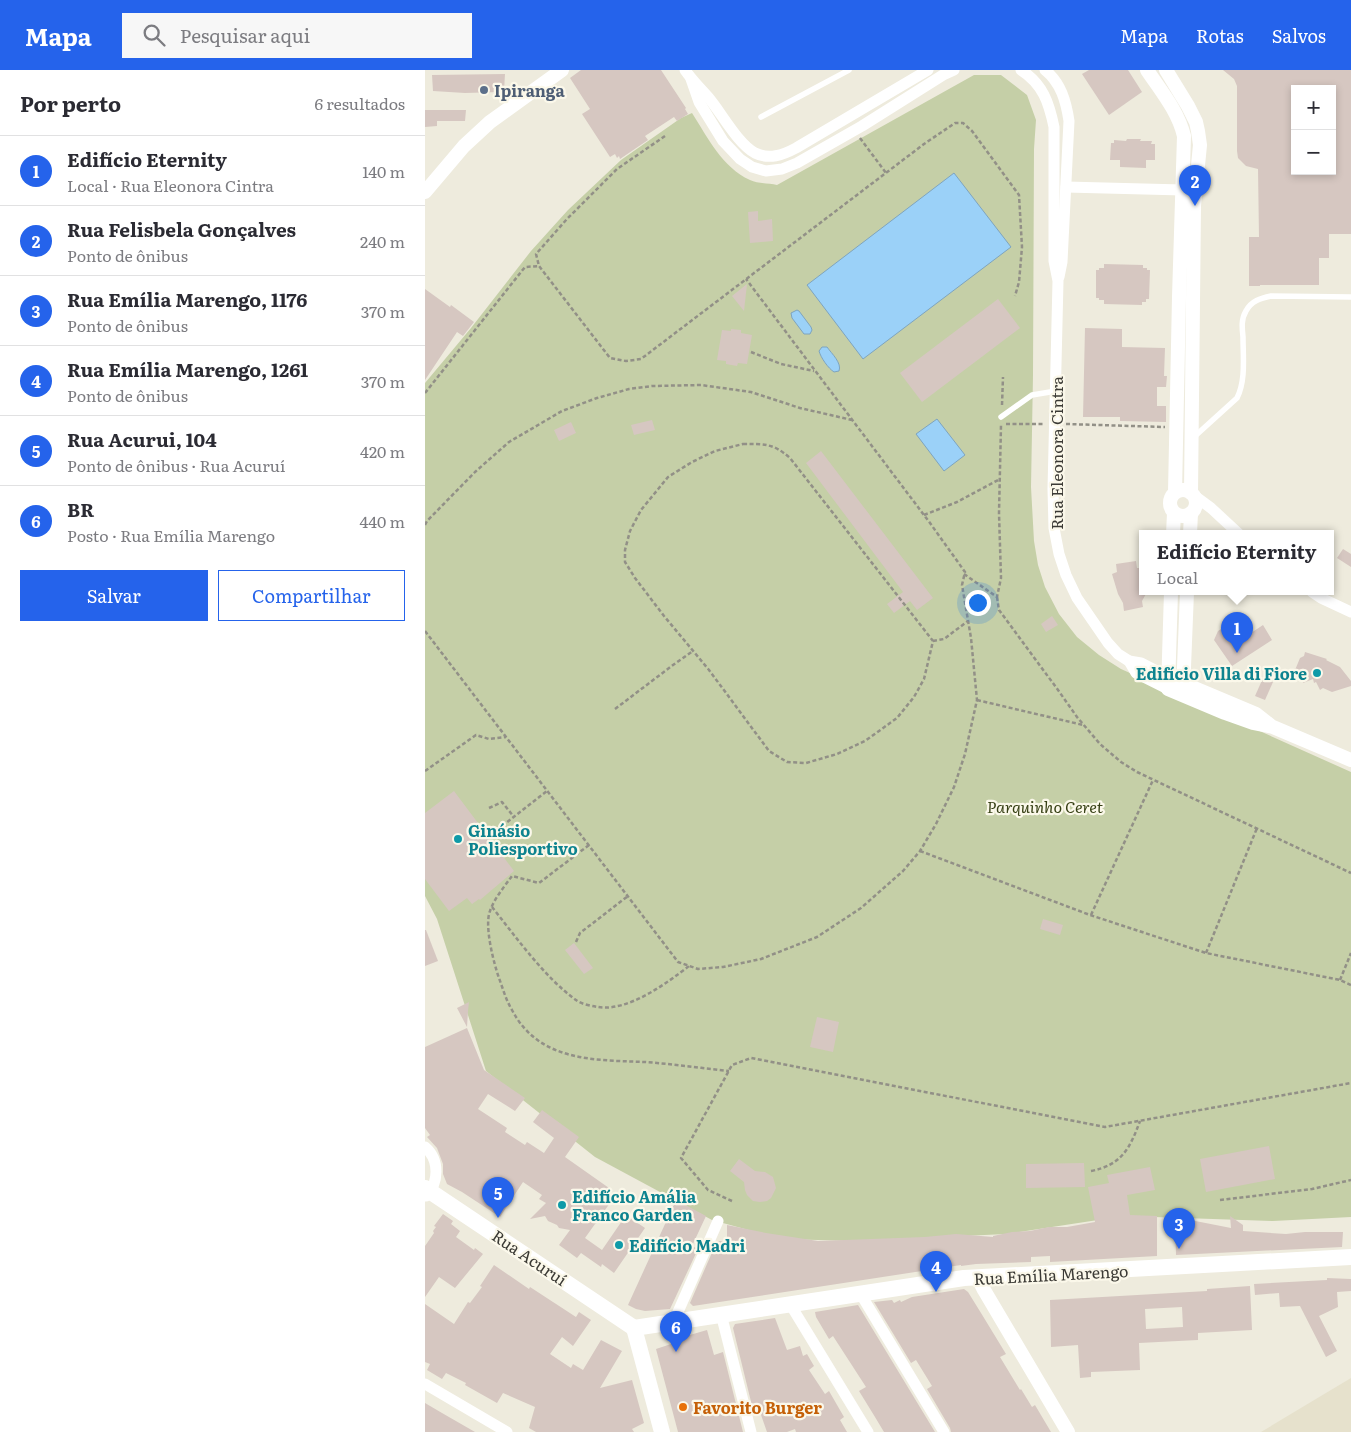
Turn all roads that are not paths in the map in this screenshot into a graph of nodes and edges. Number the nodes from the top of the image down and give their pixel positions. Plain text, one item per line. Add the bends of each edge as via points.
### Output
1 (562, 70) edge
2 (849, 70) edge
3 (928, 70) edge
4 (954, 70) edge
5 (1021, 70) edge
6 (1045, 70) edge
7 (1147, 70) edge
8 (1166, 70) edge
9 (688, 74) edge
10 (761, 117) dead end
11 (1066, 187) junction
12 (1183, 190) junction
13 (425, 192) edge
14 (1058, 281) junction
15 (1351, 297) edge
16 (1056, 391) junction
17 (1001, 417) road end
18 (1192, 439) junction
19 (1175, 492) junction
20 (1192, 494) junction
21 (1211, 508) junction
22 (1192, 512) junction
23 (1174, 513) junction
24 (1173, 530) edge
25 (1190, 530) edge
26 (1235, 530) edge
27 (1171, 595) edge
28 (1187, 595) edge
29 (1316, 595) edge
30 (1351, 612) edge
31 (1168, 683) junction
32 (1183, 690) junction
33 (1351, 760) edge
34 (425, 1147) edge
35 (427, 1192) edge
36 (718, 1221) dead end
37 (1351, 1257) edge
38 (979, 1278) junction
39 (860, 1293) junction
40 (790, 1304) junction
41 (721, 1314) junction
42 (674, 1321) junction
43 (634, 1328) junction
44 (425, 1384) edge
45 (507, 1432) edge
46 (662, 1432) edge
47 (751, 1432) edge
48 (868, 1432) edge
49 (944, 1432) edge
50 (1068, 1432) edge

1 - 13 street via 490,122 464,146
2 - 10 lane
3 - 9 street via 796,148 775,156 755,153 745,145
4 - 9 street via 797,163 766,171 751,167 723,141 699,102
5 - 14 street, Rua Eleonora Cintra via 1045,95 1054,127 1054,261
6 - 11 street, Rua Eleonora Cintra via 1059,87 1066,103 1069,120
7 - 12 street via 1181,124 1184,136
8 - 18 street via 1189,106 1200,145 1194,206
11 - 12 street
11 - 14 street, Rua Eleonora Cintra via 1063,262
12 - 19 street
14 - 16 street, Rua Eleonora Cintra
15 - 18 lane via 1271,296 1252,303 1242,319 1241,390 1237,398
16 - 17 lane via 1033,395
16 - 31 street, Rua Eleonora Cintra via 1054,528 1066,575 1077,598 1108,643 1129,662 1141,663
18 - 20 street
19 - 20 street via 1186,490
19 - 23 street via 1170,498
20 - 21 street
20 - 22 street via 1195,507
21 - 22 street
21 - 26 street
22 - 23 street via 1185,516
22 - 25 street
23 - 24 street
27 - 31 street
28 - 32 street
29 - 30 street
31 - 32 street, Rua Eleonora Cintra
32 - 33 street, Rua Eleonora Cintra via 1253,724 1273,727
34 - 35 street via 434,1159 436,1170 435,1181
35 - 43 main road, Rua Acuruí
36 - 42 street
37 - 38 main road, Rua Emília Marengo
38 - 39 main road, Rua Emília Marengo
38 - 50 street
39 - 40 main road, Rua Emília Marengo
39 - 49 street
40 - 41 main road, Rua Emília Marengo
40 - 48 street
41 - 42 main road, Rua Emília Marengo
41 - 47 street
42 - 43 main road, Rua Emília Marengo
43 - 46 main road
44 - 45 street

